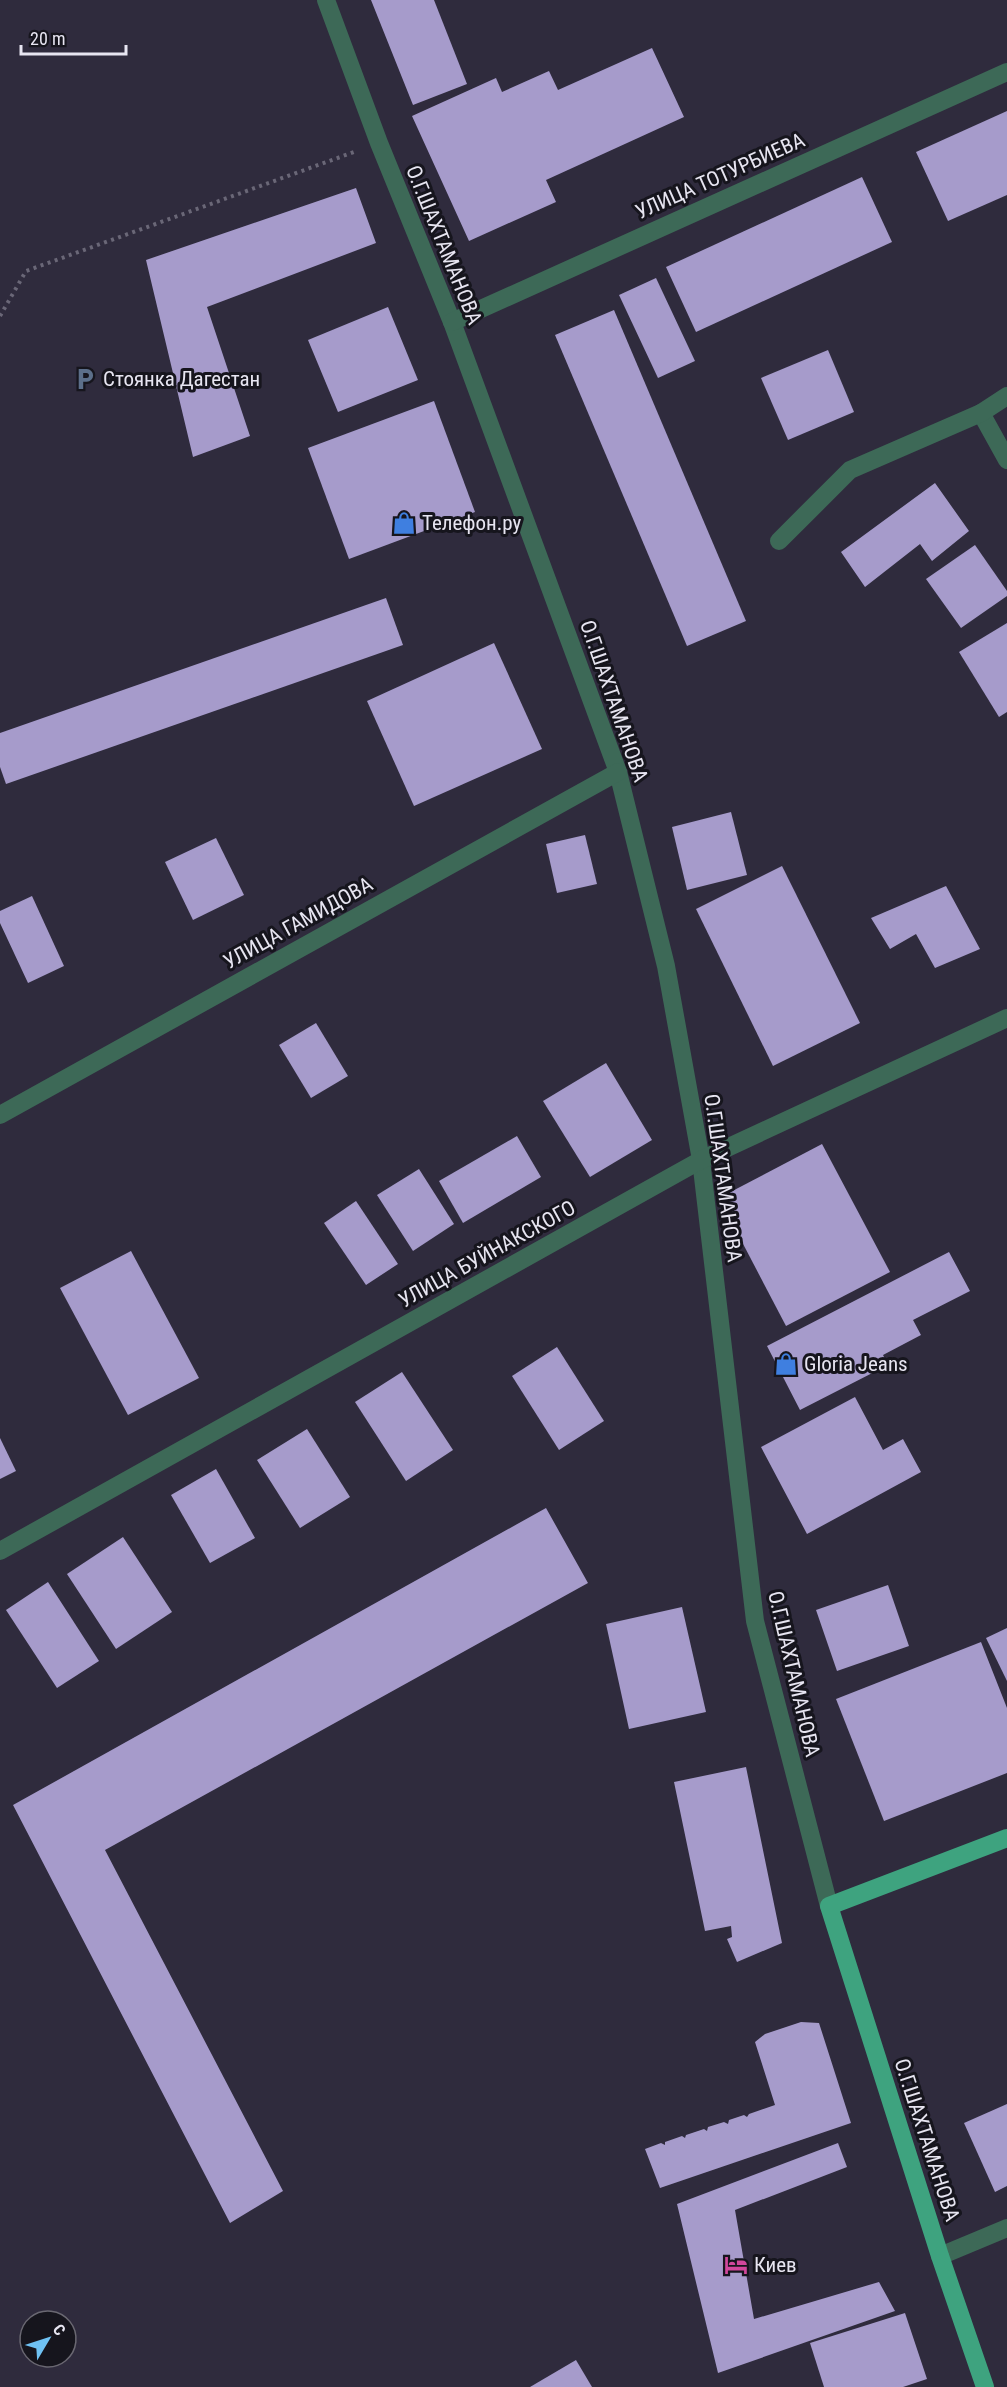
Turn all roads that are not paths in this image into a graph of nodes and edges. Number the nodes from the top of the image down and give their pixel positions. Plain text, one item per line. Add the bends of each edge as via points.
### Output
1 (326, 0) edge
2 (1007, 72) edge
3 (452, 322) junction
4 (1007, 396) edge
5 (981, 413) junction
6 (1007, 460) edge
7 (779, 541) dead end
8 (618, 772) junction
9 (1007, 1018) edge
10 (0, 1114) edge
11 (701, 1160) junction
12 (0, 1551) edge
13 (1007, 1838) edge
14 (829, 1906) junction
15 (1007, 2228) edge
16 (940, 2256) junction
17 (985, 2387) edge

1 - 3 street, О.Г.ШАХТАМАНОВА
2 - 3 street, УЛИЦА ТОТУРБИЕВА
3 - 8 street, О.Г.ШАХТАМАНОВА
4 - 5 street
5 - 6 street
5 - 7 street via 850,470
8 - 10 street, УЛИЦА ГАМИДОВА
8 - 11 street, О.Г.ШАХТАМАНОВА via 666,966
9 - 11 street, УЛИЦА БУЙНАКСКОГО
11 - 12 street, УЛИЦА БУЙНАКСКОГО
11 - 14 street, О.Г.ШАХТАМАНОВА via 755,1621
13 - 14 main road
14 - 16 main road, О.Г.ШАХТАМАНОВА
15 - 16 street
16 - 17 main road, О.Г.ШАХТАМАНОВА

